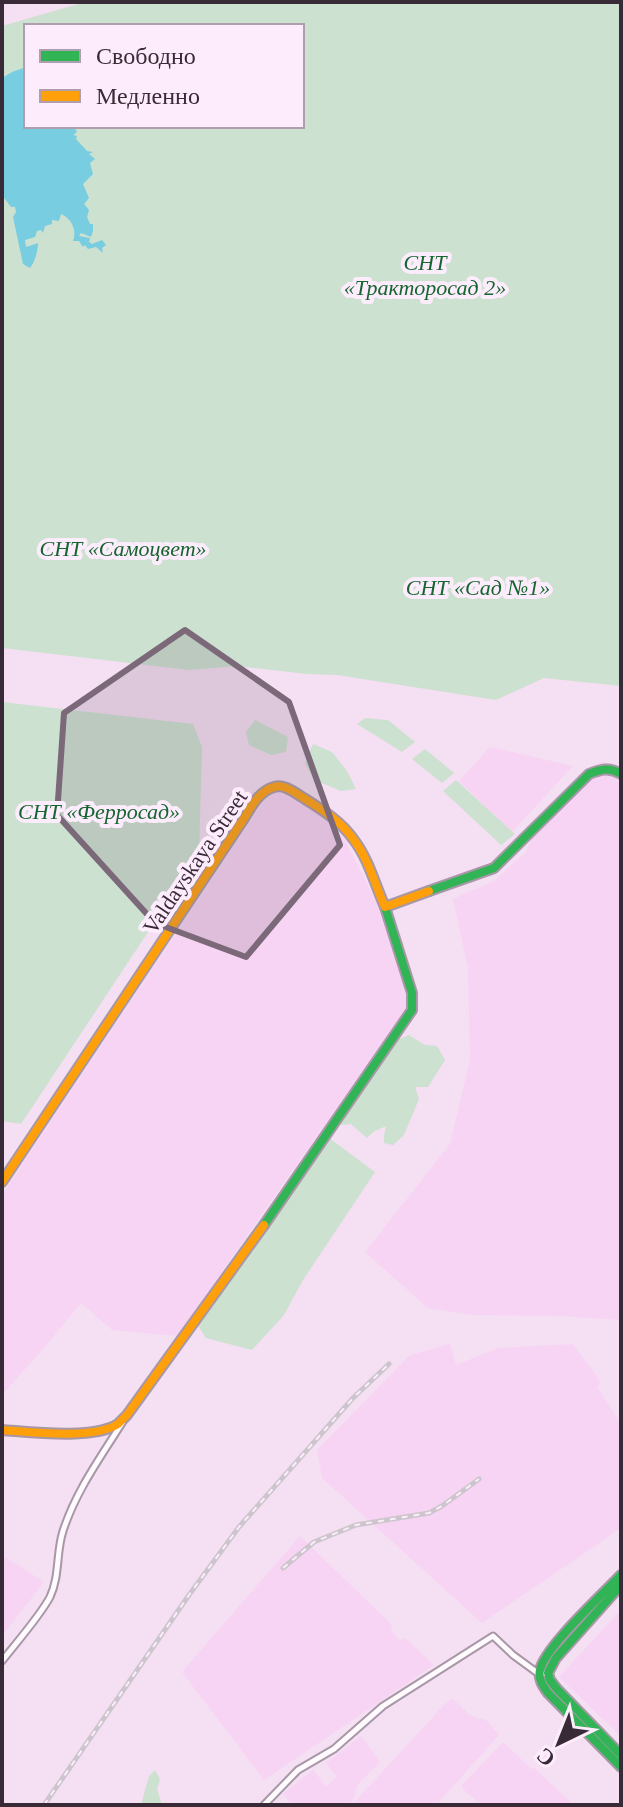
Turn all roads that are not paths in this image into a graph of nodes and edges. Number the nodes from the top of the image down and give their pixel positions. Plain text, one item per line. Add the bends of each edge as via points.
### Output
1 (621, 774) edge
2 (385, 907) junction
3 (2, 1182) edge
4 (127, 1415) junction
5 (2, 1430) edge
6 (621, 1575) edge
7 (621, 1585) edge
8 (2, 1661) edge
9 (543, 1674) junction
10 (621, 1755) edge
11 (621, 1767) edge
12 (264, 1805) edge

1 - 2 street via 609,768 589,774 494,868
2 - 3 street, Valdayskaya Street via 347,831 286,787 270,788 241,823
2 - 4 street via 412,993 412,1010
4 - 5 street via 118,1424 66,1434
4 - 8 street via 70,1512 50,1596
6 - 9 street via 553,1647 540,1667
7 - 9 street
9 - 10 street
9 - 11 street via 540,1683 548,1693
9 - 12 street via 493,1636 383,1706 334,1749 298,1770

